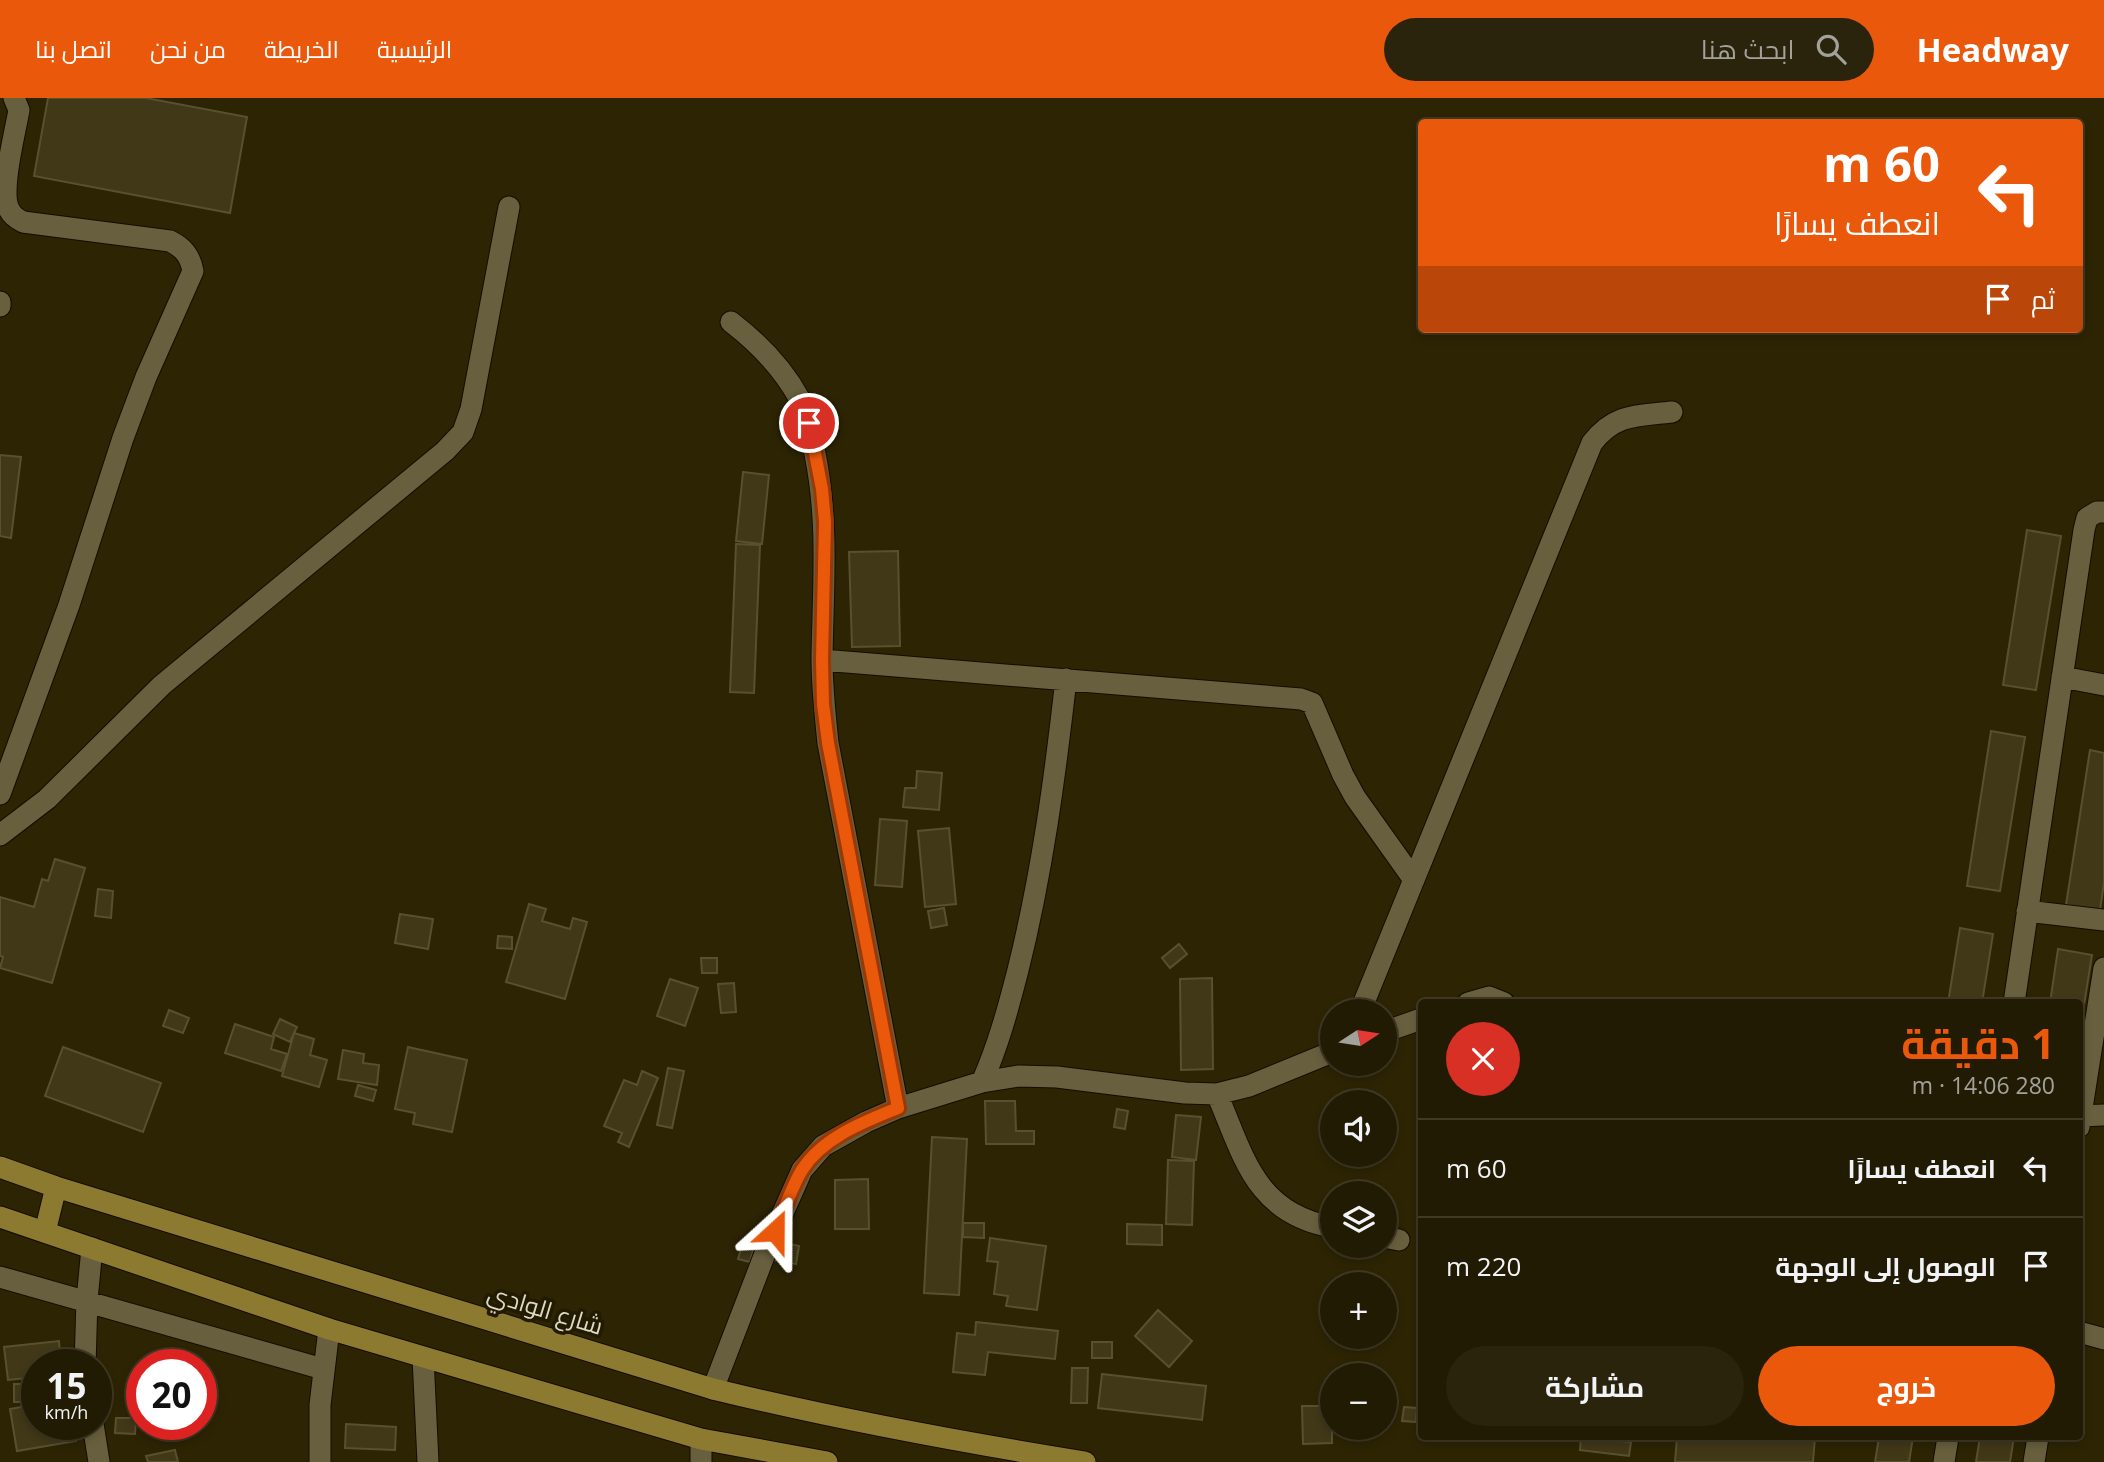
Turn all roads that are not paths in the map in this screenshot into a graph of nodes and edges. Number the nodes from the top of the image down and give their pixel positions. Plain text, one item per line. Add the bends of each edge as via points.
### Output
1 (14, 98) edge
2 (509, 207) dead end
3 (731, 322) dead end
4 (1672, 412) dead end
5 (2104, 512) edge
6 (822, 660) junction
7 (2062, 677) junction
8 (1066, 678) junction
9 (2104, 685) edge
10 (0, 794) edge
11 (0, 835) edge
12 (1414, 880) junction
13 (2027, 911) junction
14 (2104, 920) edge
15 (2104, 968) edge
16 (1365, 999) edge
17 (2015, 999) edge
18 (1418, 1020) edge
19 (1397, 1027) edge
20 (1320, 1057) edge
21 (982, 1082) junction
22 (1217, 1094) junction
23 (2083, 1096) edge
24 (898, 1108) junction
25 (2104, 1115) edge
26 (2083, 1119) edge
27 (0, 1167) edge
28 (56, 1187) junction
29 (0, 1217) edge
30 (1320, 1225) edge
31 (45, 1232) junction
32 (93, 1248) junction
33 (0, 1277) edge
34 (87, 1300) junction
35 (329, 1329) junction
36 (2083, 1333) edge
37 (2104, 1339) edge
38 (85, 1349) edge
39 (423, 1357) junction
40 (323, 1369) junction
41 (713, 1389) junction
42 (701, 1439) junction
43 (96, 1440) edge
44 (1948, 1440) edge
45 (2038, 1440) edge
46 (99, 1462) edge
47 (320, 1462) edge
48 (428, 1462) edge
49 (701, 1462) edge
50 (827, 1462) edge
51 (1085, 1462) edge
52 (1944, 1462) edge
53 (2034, 1462) edge

1 - 10 street via 19,110 5,191 12,216 23,222 170,241 184,250 193,271 122,438 69,605
2 - 11 street via 463,432 162,685 47,799
3 - 6 street via 775,365 799,398 809,423 825,522
4 - 12 street via 1615,422 1592,443
5 - 7 street via 2087,518
6 - 8 street
6 - 24 street via 828,743
7 - 9 street
7 - 13 street
8 - 12 street via 1312,703 1354,797
8 - 21 street via 1034,902 998,1046
12 - 16 street
13 - 14 street
13 - 17 street
15 - 23 street
18 - 19 street
20 - 22 street
21 - 22 street via 1018,1076 1057,1077
21 - 24 street
22 - 30 street via 1251,1175 1268,1197 1287,1213
24 - 41 street via 823,1146 802,1170
25 - 26 street
27 - 28 main road, شارع الوادي
28 - 31 main road
28 - 41 main road, شارع الوادي
29 - 31 main road
31 - 32 main road
32 - 34 street
32 - 35 main road
33 - 34 street
34 - 38 street
34 - 40 street
35 - 39 main road
35 - 40 street
36 - 37 street
39 - 42 main road
39 - 48 street
40 - 47 street
41 - 51 main road, شارع الوادي via 945,1440
42 - 49 street
42 - 50 main road
43 - 46 street
44 - 52 street
45 - 53 street

